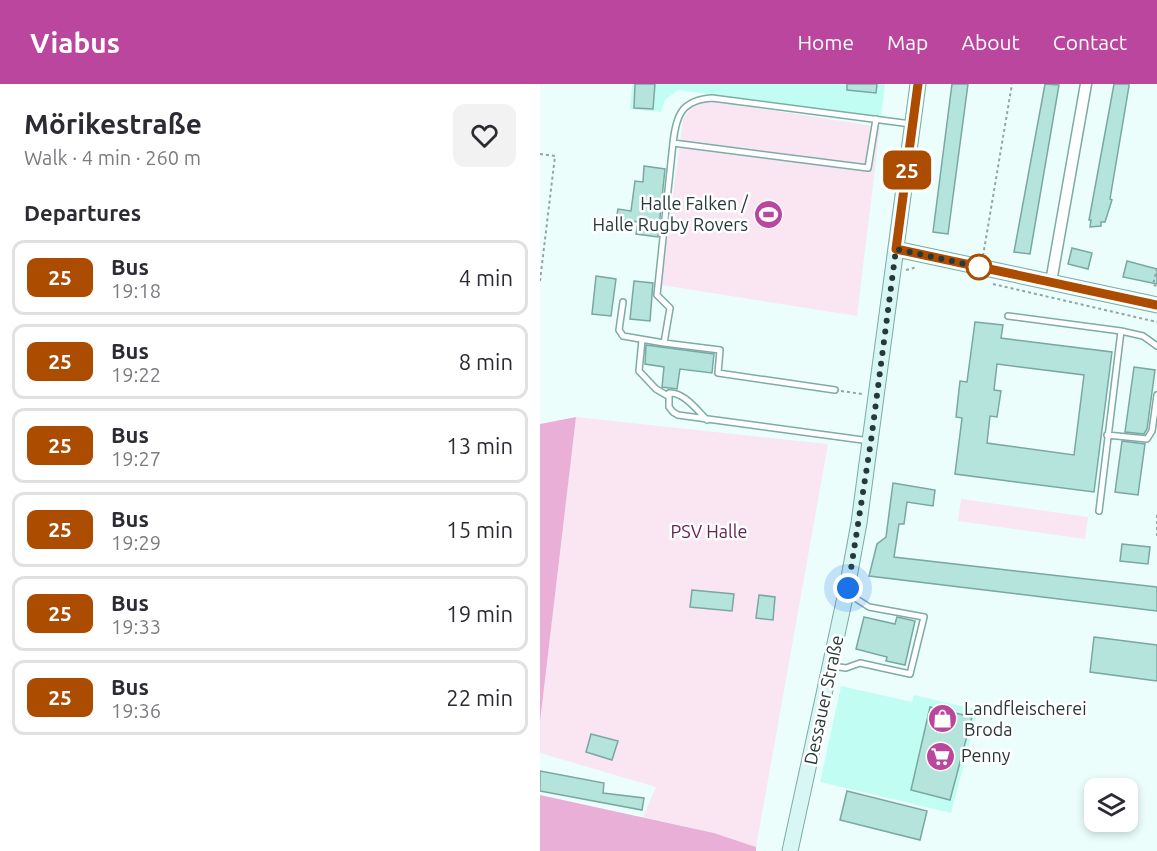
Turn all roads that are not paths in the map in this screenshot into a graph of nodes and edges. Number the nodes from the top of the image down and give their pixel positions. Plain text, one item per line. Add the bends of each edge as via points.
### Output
1 (918, 84) edge
2 (1086, 84) edge
3 (876, 119) junction
4 (913, 124) junction
5 (673, 143) junction
6 (896, 249) junction
7 (1051, 282) junction
8 (623, 302) dead end
9 (1157, 305) edge
10 (1008, 316) dead end
11 (1121, 332) junction
12 (642, 340) junction
13 (664, 343) junction
14 (1157, 346) edge
15 (835, 390) road end
16 (1157, 395) edge
17 (668, 396) junction
18 (707, 420) junction
19 (1107, 435) junction
20 (871, 441) junction
21 (1099, 511) dead end
22 (847, 592) junction
23 (831, 665) junction
24 (790, 851) edge

1 - 4 main road, Dessauer Straße
2 - 7 street
3 - 4 lane
3 - 5 lane via 704,99 690,103 679,114
3 - 5 lane via 868,168
4 - 6 main road, Dessauer Straße
5 - 13 lane via 657,295 670,308
6 - 7 main road
6 - 20 main road, Dessauer Straße
7 - 9 main road
8 - 12 lane via 620,333
10 - 11 lane
11 - 14 lane via 1143,336
11 - 19 lane
12 - 13 lane
12 - 17 lane via 639,371
13 - 15 lane via 720,350 718,373
16 - 19 lane via 1152,431 1147,439
17 - 18 lane via 672,393 685,399
17 - 18 lane via 673,412
18 - 20 lane
19 - 21 lane
20 - 22 main road, Dessauer Straße
22 - 23 main road, Dessauer Straße
22 - 23 lane via 869,607 924,617 910,674 860,663 846,668
23 - 24 main road, Dessauer Straße

